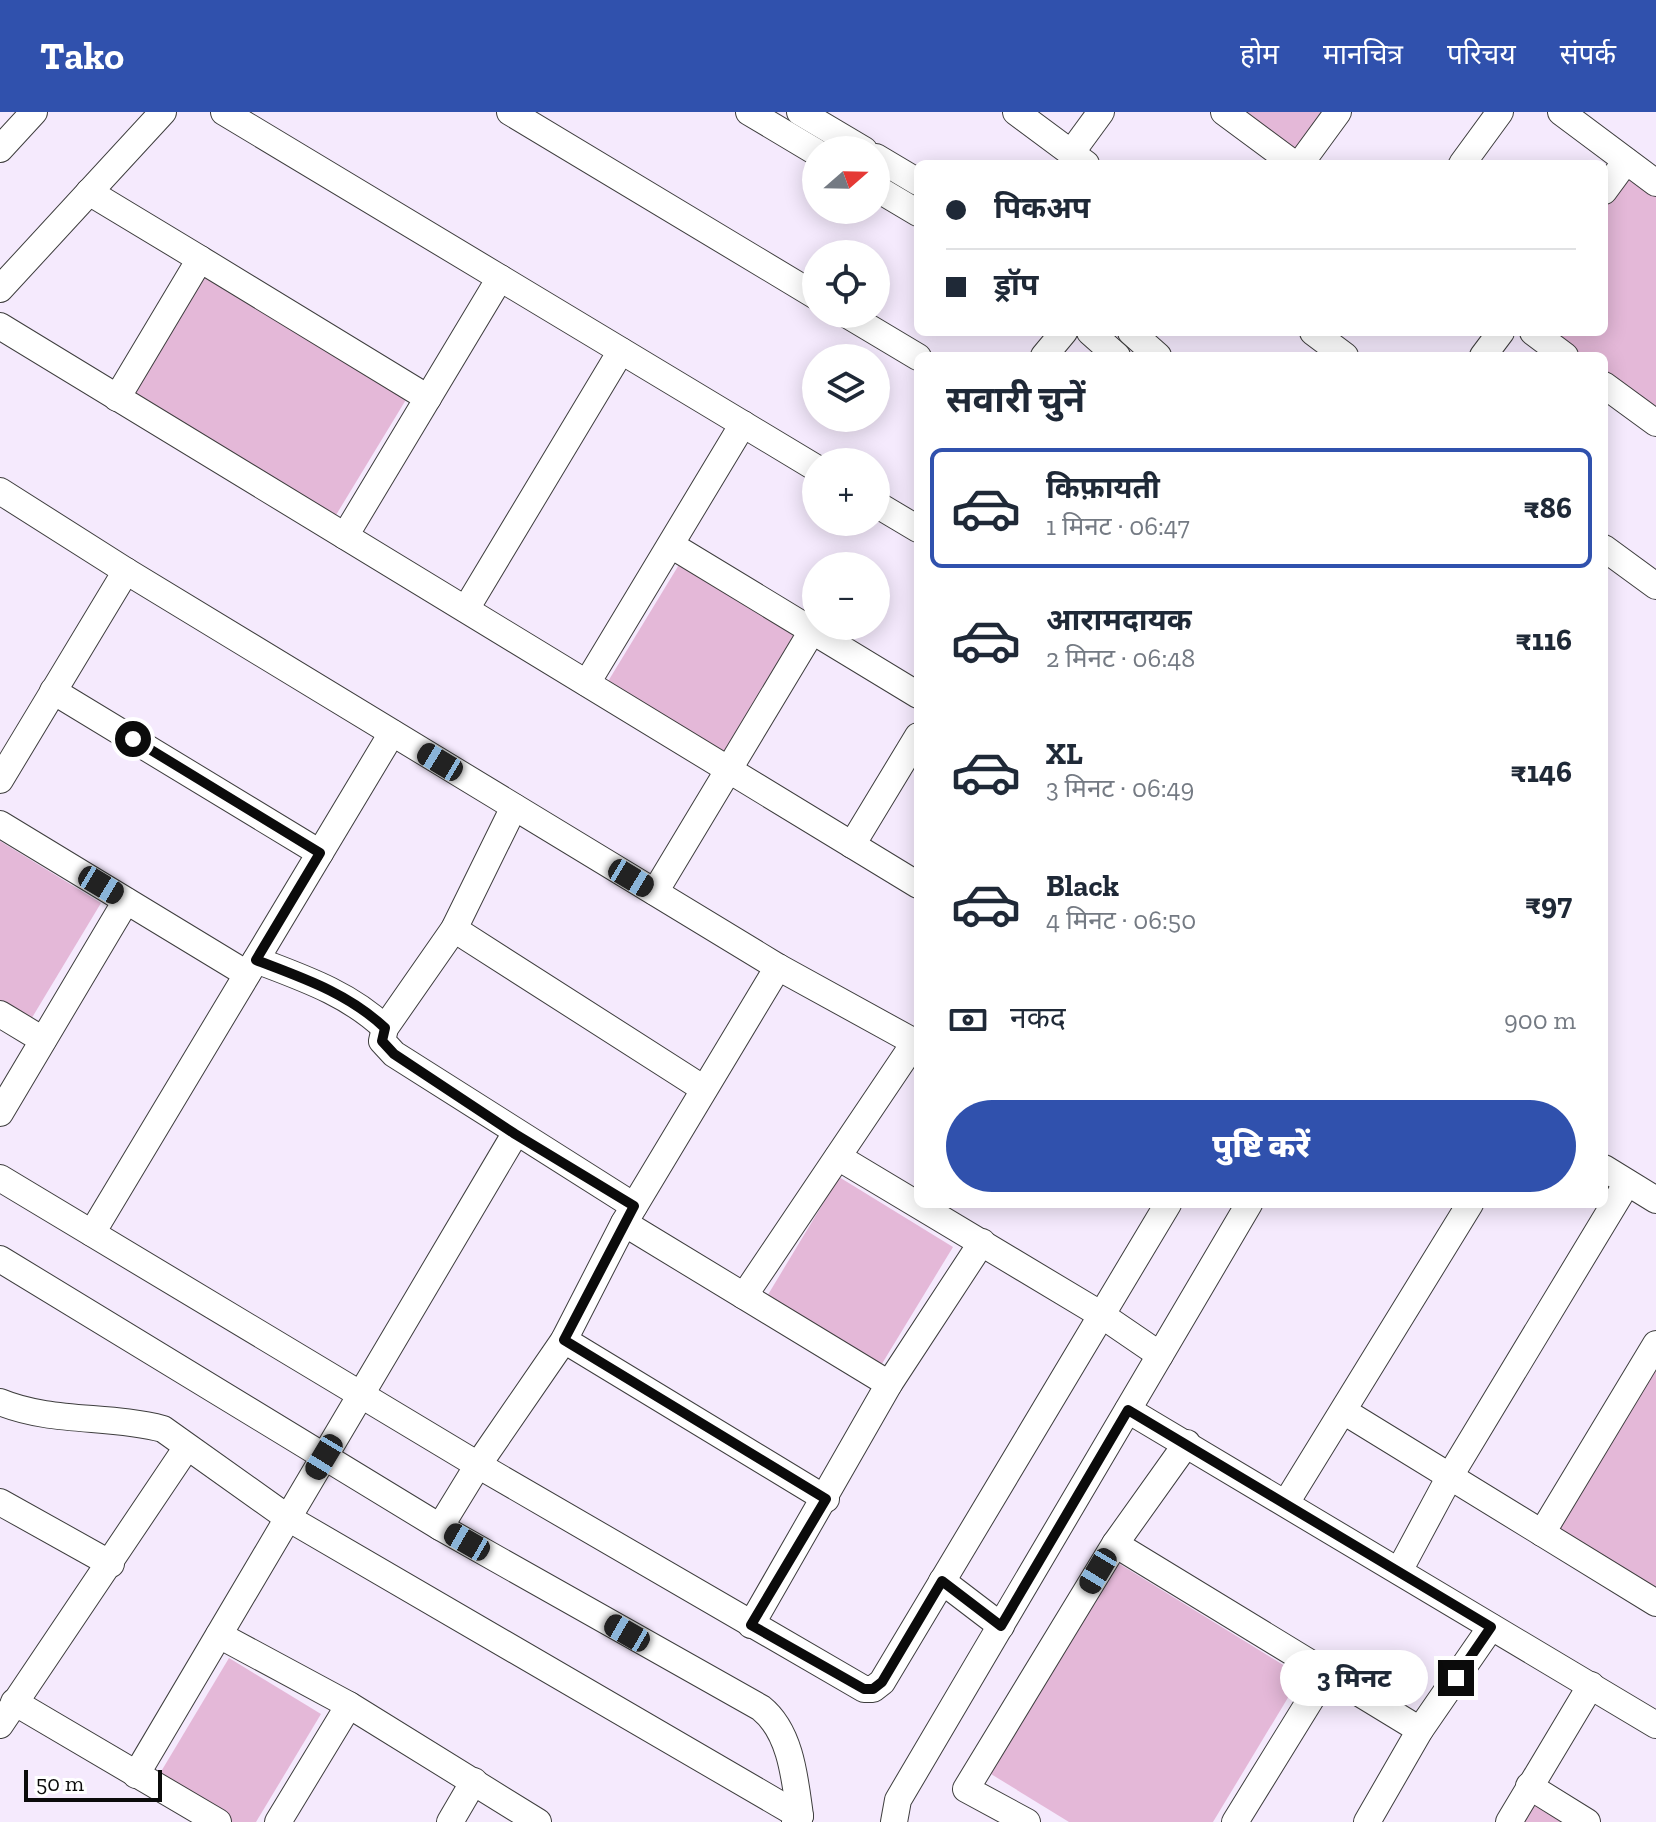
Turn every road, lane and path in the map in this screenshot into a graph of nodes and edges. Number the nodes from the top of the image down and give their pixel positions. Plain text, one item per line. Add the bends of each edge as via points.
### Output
1 (34, 112) edge
2 (163, 112) edge
3 (224, 112) edge
4 (510, 112) edge
5 (749, 112) edge
6 (800, 112) edge
7 (1016, 112) edge
8 (1101, 112) edge
9 (1224, 112) edge
10 (1338, 112) edge
11 (1500, 112) edge
12 (1561, 112) edge
13 (840, 136) edge
14 (802, 144) edge
15 (0, 149) edge
16 (1079, 158) edge
17 (1289, 160) edge
18 (1303, 160) edge
19 (1465, 160) edge
20 (1626, 161) junction
21 (890, 165) edge
22 (914, 180) edge
23 (1656, 183) edge
24 (1608, 186) edge
25 (89, 192) junction
26 (890, 196) edge
27 (914, 211) edge
28 (200, 259) junction
29 (500, 278) junction
30 (802, 288) edge
31 (0, 289) edge
32 (0, 326) edge
33 (869, 328) edge
34 (1061, 336) edge
35 (1094, 336) edge
36 (1136, 336) edge
37 (1538, 336) edge
38 (621, 351) junction
39 (1047, 352) edge
40 (1112, 352) edge
41 (1154, 352) edge
42 (1560, 352) edge
43 (914, 355) edge
44 (1608, 388) edge
45 (117, 398) junction
46 (428, 398) junction
47 (1656, 423) edge
48 (743, 424) junction
49 (802, 460) edge
50 (3, 500) edge
51 (890, 512) edge
52 (914, 526) edge
53 (345, 536) junction
54 (671, 545) junction
55 (1608, 551) edge
56 (126, 571) junction
57 (1656, 586) edge
58 (466, 609) junction
59 (802, 625) edge
60 (807, 640) edge
61 (827, 640) edge
62 (587, 683) junction
63 (53, 691) junction
64 (914, 693) edge
65 (392, 733) junction
66 (914, 743) edge
67 (728, 769) junction
68 (0, 780) edge
69 (514, 807) junction
70 (0, 824) edge
71 (852, 845) junction
72 (320, 853) junction
73 (914, 883) edge
74 (655, 892) junction
75 (126, 901) junction
76 (454, 929) junction
77 (251, 967) junction
78 (778, 967) junction
79 (0, 1014) edge
80 (385, 1028) junction
81 (43, 1040) junction
82 (914, 1041) edge
83 (914, 1047) edge
84 (704, 1089) junction
85 (0, 1113) edge
86 (515, 1134) junction
87 (838, 1157) junction
88 (1608, 1171) edge
89 (0, 1178) edge
90 (1627, 1183) junction
91 (1656, 1200) edge
92 (914, 1202) edge
93 (924, 1208) edge
94 (1166, 1208) edge
95 (1247, 1208) edge
96 (1468, 1208) edge
97 (629, 1214) junction
98 (92, 1233) junction
99 (982, 1242) junction
100 (0, 1259) edge
101 (744, 1296) junction
102 (1100, 1314) junction
103 (564, 1340) junction
104 (1656, 1344) edge
105 (1160, 1355) junction
106 (889, 1384) junction
107 (361, 1395) junction
108 (0, 1402) edge
109 (1128, 1410) junction
110 (1345, 1412) junction
111 (1187, 1443) junction
112 (187, 1447) junction
113 (324, 1457) junction
114 (478, 1465) junction
115 (1450, 1476) junction
116 (826, 1499) junction
117 (0, 1502) edge
118 (1286, 1503) junction
119 (288, 1518) junction
120 (440, 1527) junction
121 (1542, 1533) junction
122 (1115, 1544) junction
123 (111, 1564) junction
124 (1399, 1571) junction
125 (942, 1581) junction
126 (1656, 1603) edge
127 (751, 1625) junction
128 (1001, 1626) junction
129 (1491, 1627) junction
130 (219, 1635) junction
131 (1327, 1673) junction
132 (1591, 1685) junction
133 (14, 1702) junction
134 (349, 1705) junction
135 (0, 1725) edge
136 (1656, 1725) edge
137 (1420, 1730) junction
138 (136, 1775) junction
139 (474, 1781) junction
140 (1529, 1786) junction
141 (798, 1819) edge
142 (218, 1822) edge
143 (278, 1822) edge
144 (450, 1822) edge
145 (538, 1822) edge
146 (894, 1822) edge
147 (1027, 1822) edge
148 (1235, 1822) edge
149 (1367, 1822) edge
150 (1509, 1822) edge
151 (1587, 1822) edge

1 - 15 street
2 - 25 street
3 - 29 street
4 - 30 street
5 - 14 street
6 - 13 street
7 - 16 street
8 - 16 street
9 - 17 street
10 - 18 street
11 - 19 street
12 - 20 street
20 - 23 street
20 - 24 street
21 - 22 street
25 - 28 street
25 - 31 street
26 - 27 street
28 - 45 street
28 - 46 street
29 - 38 street
29 - 46 street
32 - 45 street
33 - 43 street
34 - 39 street
35 - 40 street
36 - 41 street
37 - 42 street
38 - 48 street
38 - 58 street
44 - 47 street
45 - 53 street
46 - 53 street
48 - 49 street
48 - 54 street
50 - 56 street
51 - 52 street
53 - 58 street
54 - 59 street
54 - 62 street
55 - 57 street
56 - 63 street
56 - 65 street
58 - 62 street
60 - 67 street
61 - 64 street
62 - 67 street
63 - 68 street
63 - 72 street
65 - 69 street
65 - 72 street
66 - 71 street
67 - 71 street
67 - 74 street
69 - 74 street
69 - 76 street
70 - 75 street
71 - 73 street
72 - 77 street
74 - 78 street
75 - 77 street
75 - 81 street
76 - 80 street
76 - 84 street
77 - 80 street via 330,988
77 - 98 street
78 - 82 street
78 - 84 street
79 - 81 street
80 - 86 street via 382,1041 394,1054
81 - 85 street
83 - 87 street
84 - 97 street
86 - 97 street
86 - 107 street
87 - 92 street
87 - 101 street
88 - 90 street
89 - 98 street
90 - 91 street
90 - 115 street
93 - 99 street
94 - 102 street
95 - 105 street
96 - 110 street
97 - 101 street
97 - 103 street
98 - 107 street
99 - 102 street
99 - 106 street
100 - 113 street
101 - 106 street
102 - 105 street
102 - 125 street
103 - 114 street
103 - 116 street
104 - 121 street
105 - 109 street
106 - 116 street
107 - 113 street
107 - 114 street
108 - 112 street via 141,1423 163,1429
109 - 111 street
109 - 128 street
110 - 115 street
110 - 118 street
111 - 118 street
111 - 122 street
112 - 119 street
112 - 123 street
113 - 119 street
113 - 120 street
114 - 120 street
114 - 127 street
115 - 121 street
115 - 124 street
116 - 127 street
117 - 123 street
118 - 124 street
119 - 130 street
119 - 141 street
120 - 141 street via 768,1713 783,1737
121 - 126 street
122 - 131 street
122 - 147 street via 966,1789
123 - 133 street
124 - 129 street
125 - 127 street via 873,1689 864,1689
125 - 128 street
128 - 146 street via 898,1800
129 - 132 street
129 - 137 street
130 - 134 street
130 - 138 street
131 - 137 street
131 - 148 street
132 - 136 street
132 - 140 street
133 - 135 street
133 - 138 street
134 - 139 street
134 - 143 street
137 - 149 street
138 - 142 street
139 - 144 street
139 - 145 street
140 - 150 street
140 - 151 street

